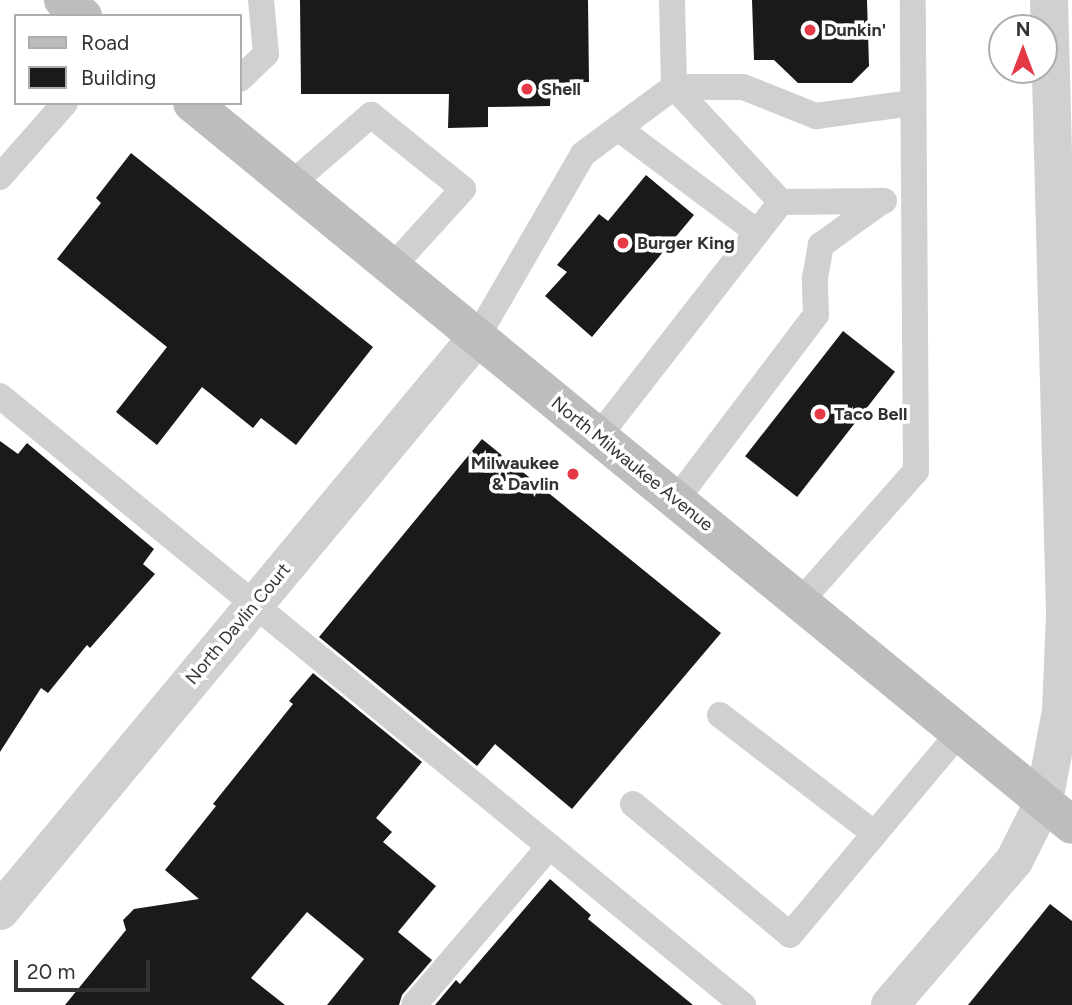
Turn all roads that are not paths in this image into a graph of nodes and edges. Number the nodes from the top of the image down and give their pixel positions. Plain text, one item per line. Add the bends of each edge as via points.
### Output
1 (63, 0) edge
2 (261, 0) edge
3 (672, 0) edge
4 (913, 0) edge
5 (1049, 0) edge
6 (80, 14) edge
7 (242, 77) edge
8 (674, 88) junction
9 (912, 103) junction
10 (63, 105) edge
11 (202, 106) edge
12 (618, 128) junction
13 (0, 177) edge
14 (291, 184) junction
15 (1063, 193) edge
16 (883, 201) junction
17 (914, 201) junction
18 (781, 202) junction
19 (757, 232) junction
20 (392, 267) junction
21 (477, 337) junction
22 (0, 396) edge
23 (598, 436) junction
24 (676, 500) junction
25 (800, 602) junction
26 (254, 605) junction
27 (1068, 614) edge
28 (720, 715) dead end
29 (959, 733) junction
30 (633, 804) dead end
31 (1058, 813) edge
32 (874, 834) junction
33 (550, 846) junction
34 (0, 911) edge
35 (414, 1005) edge
36 (743, 1005) edge
37 (890, 1005) edge

1 - 6 main road
2 - 7 lane via 266,54
3 - 8 lane
4 - 9 lane
5 - 15 street
8 - 9 lane via 743,87 816,116
8 - 12 lane
8 - 18 lane
9 - 17 lane
10 - 13 lane
11 - 14 main road, North Milwaukee Avenue
12 - 19 lane
12 - 21 lane via 583,154
14 - 20 main road, North Milwaukee Avenue
14 - 20 lane via 371,115 463,189
15 - 27 street
16 - 17 lane
16 - 18 lane
16 - 24 lane via 821,245 815,278 816,315
17 - 25 lane via 916,471
18 - 19 lane
19 - 23 lane
20 - 21 main road, North Milwaukee Avenue
21 - 23 main road, North Milwaukee Avenue
21 - 26 street, North Davlin Court
22 - 26 lane
23 - 24 main road, North Milwaukee Avenue
24 - 25 main road, North Milwaukee Avenue
25 - 29 main road, North Milwaukee Avenue
26 - 33 lane
26 - 34 street, North Davlin Court
27 - 31 street
28 - 32 lane
29 - 31 main road, North Milwaukee Avenue
29 - 32 lane
30 - 32 lane via 790,936
31 - 37 street
33 - 35 lane
33 - 36 lane

